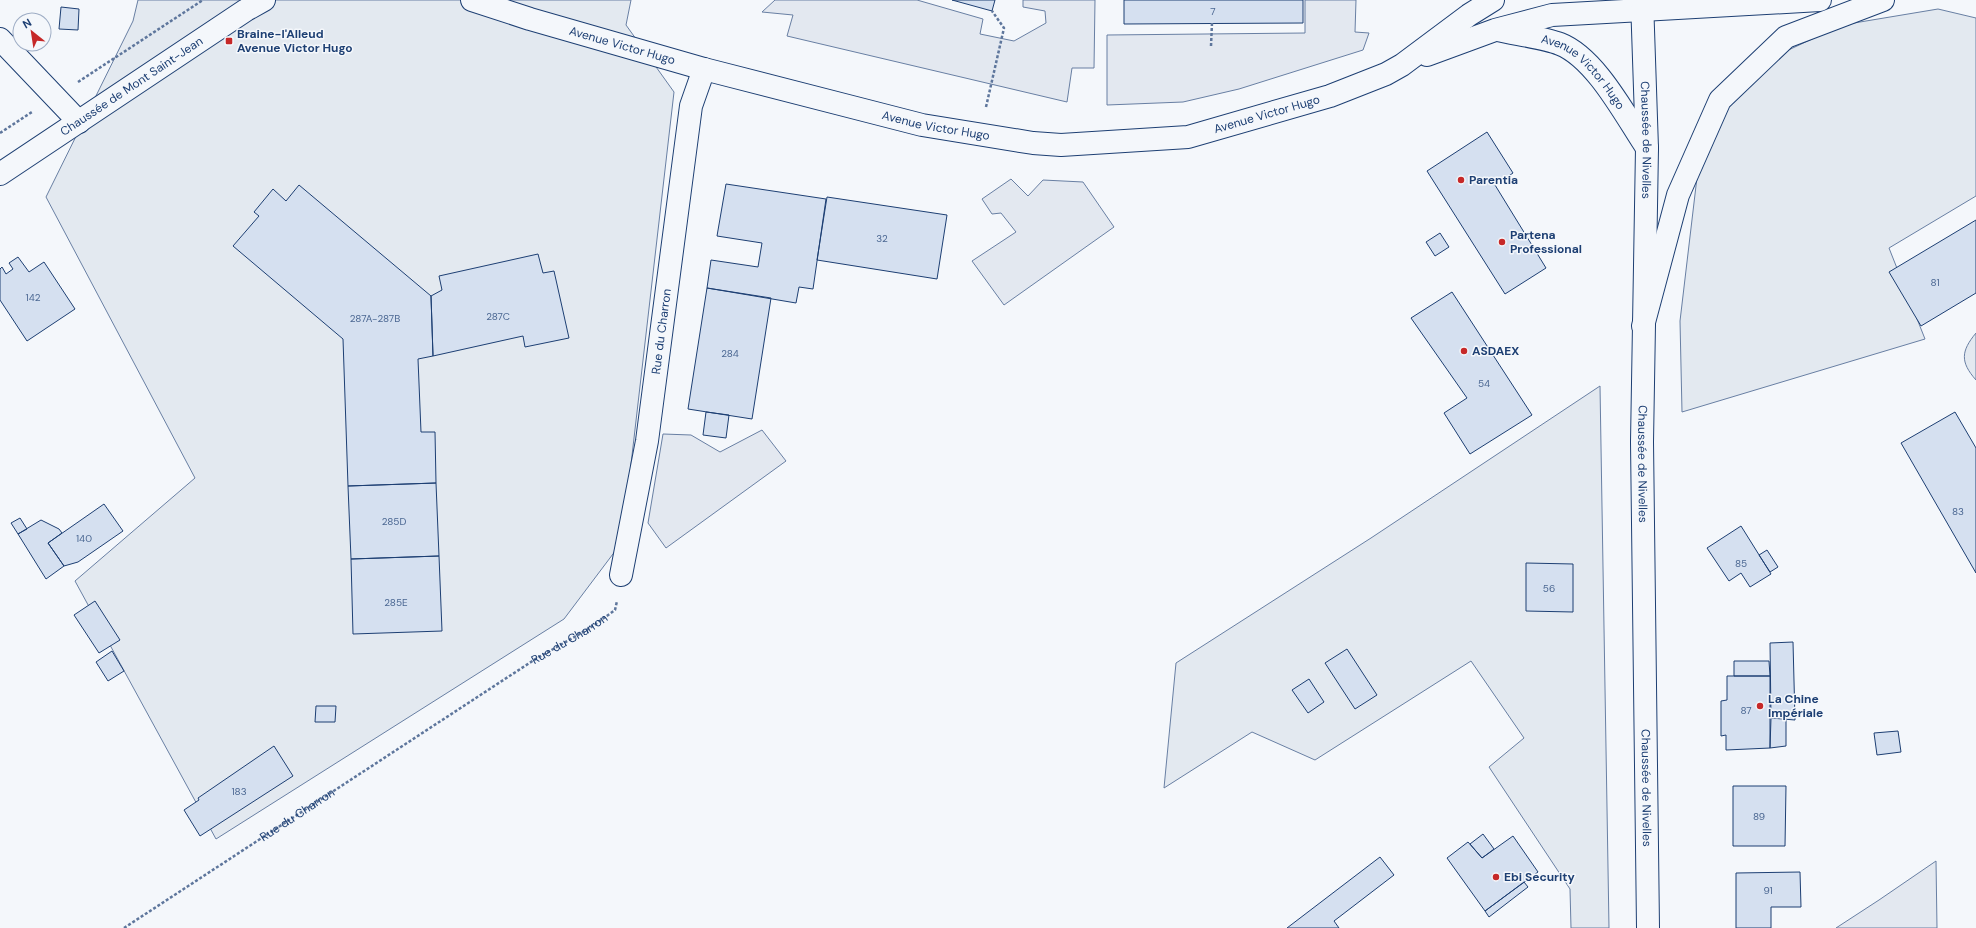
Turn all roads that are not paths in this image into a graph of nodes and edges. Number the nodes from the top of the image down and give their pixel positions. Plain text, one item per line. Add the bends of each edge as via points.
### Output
1 (264, 0) edge
2 (472, 0) edge
3 (1494, 0) edge
4 (1820, 0) edge
5 (1883, 0) edge
6 (1642, 5) edge
7 (1494, 30) junction
8 (0, 39) edge
9 (1402, 64) junction
10 (704, 69) junction
11 (79, 122) junction
12 (1647, 148) junction
13 (0, 174) edge
14 (1643, 326) junction
15 (621, 575) road end
16 (1648, 928) edge

1 - 11 main road, Chaussée de Mont Saint-Jean
2 - 10 main road, Avenue Victor Hugo
3 - 9 main road, Avenue Victor Hugo
4 - 6 main road, Avenue Victor Hugo
5 - 14 main road via 1786,37 1720,100 1678,195
6 - 7 main road, Avenue Victor Hugo via 1552,15
6 - 12 main road, Chaussée de Nivelles
7 - 9 main road, Avenue Victor Hugo
7 - 12 main road, Avenue Victor Hugo via 1560,44 1585,61 1602,81
8 - 11 main road
9 - 10 main road, Avenue Victor Hugo via 1386,74 1330,96 1188,137 1061,145 1033,143 922,124
10 - 15 main road, Rue du Charron via 691,106 646,441
11 - 13 main road, Chaussée de Mont Saint-Jean
12 - 14 main road, Chaussée de Nivelles
14 - 16 main road, Chaussée de Nivelles

